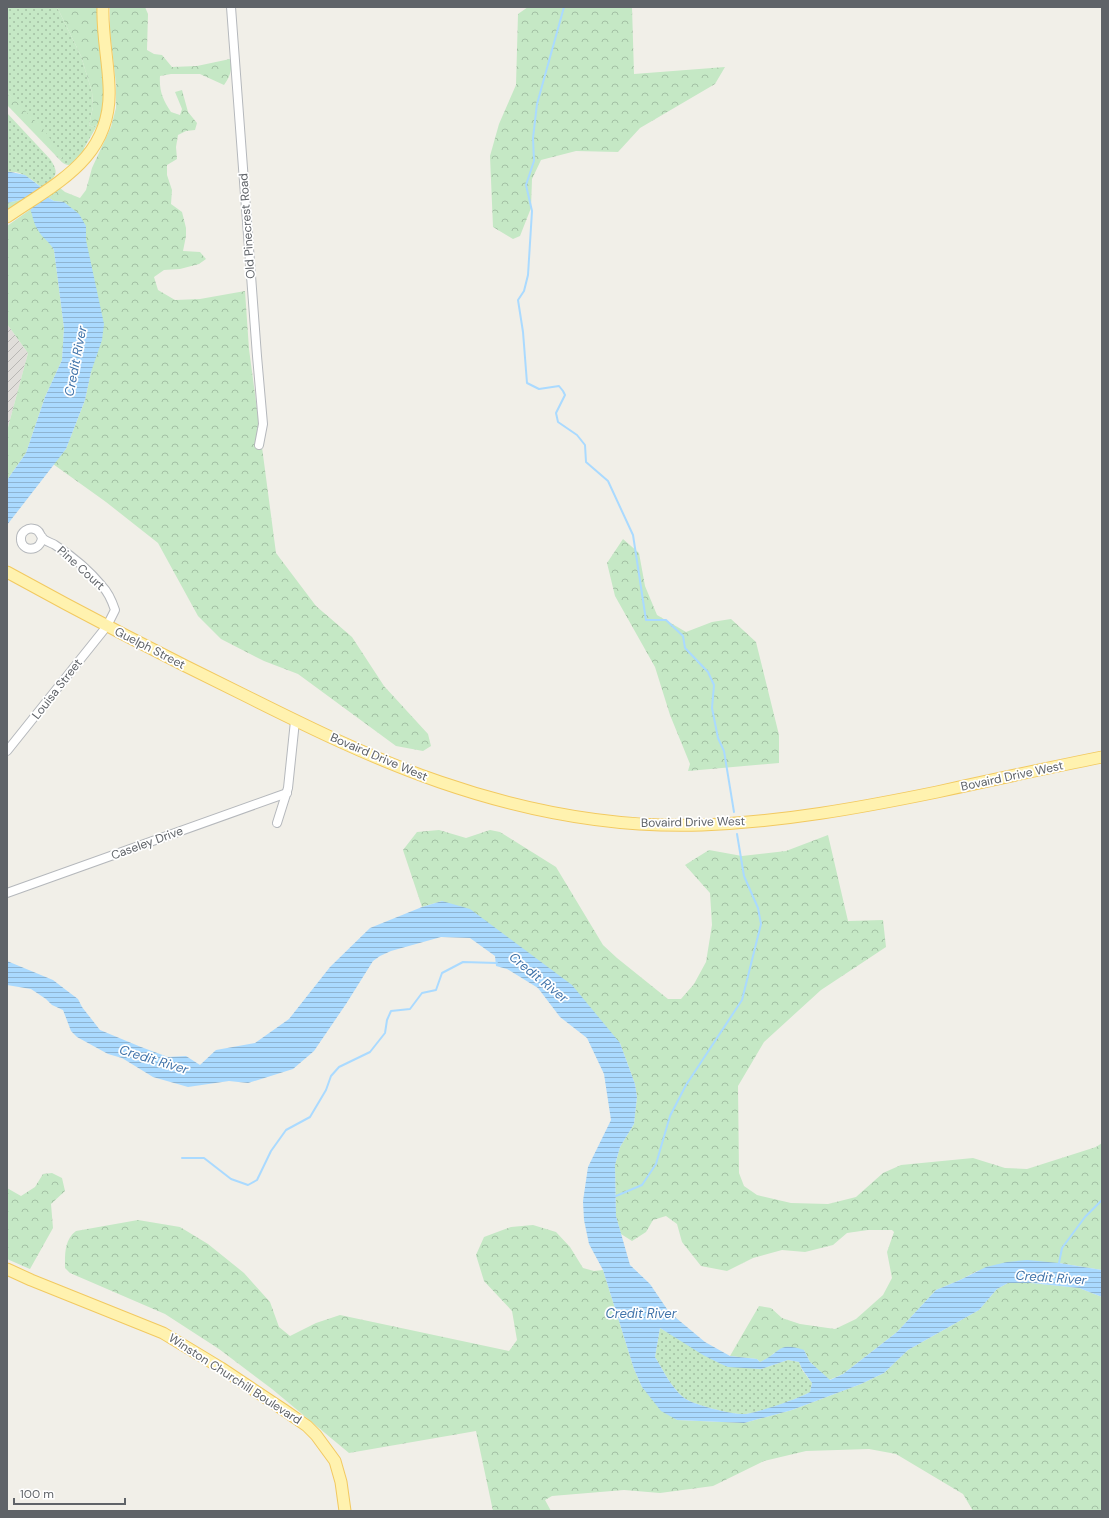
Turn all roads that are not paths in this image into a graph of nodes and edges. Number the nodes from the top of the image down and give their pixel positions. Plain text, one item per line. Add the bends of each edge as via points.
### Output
1 (103, 7) edge
2 (231, 7) edge
3 (7, 217) edge
4 (259, 445) dead end
5 (42, 538) dead end
6 (7, 572) edge
7 (107, 626) junction
8 (295, 721) junction
9 (7, 751) edge
10 (1102, 757) edge
11 (287, 793) junction
12 (277, 823) dead end
13 (7, 893) edge
14 (7, 1268) edge
15 (345, 1511) edge

1 - 3 main road via 109,87 109,110 103,133 90,153 72,171
2 - 4 street, Old Pinecrest Road via 263,424
5 - 7 street, Pine Court via 79,563 111,597 115,610
6 - 7 main road, Guelph Street
7 - 8 main road, Guelph Street
7 - 9 street, Louisa Street
8 - 10 main road, Bovaird Drive West via 442,783 524,806 621,822 694,825 767,821 824,814
8 - 11 street
11 - 12 street
11 - 13 street, Caseley Drive
14 - 15 main road, Winston Churchill Boulevard via 163,1333 295,1418 316,1435 335,1462

